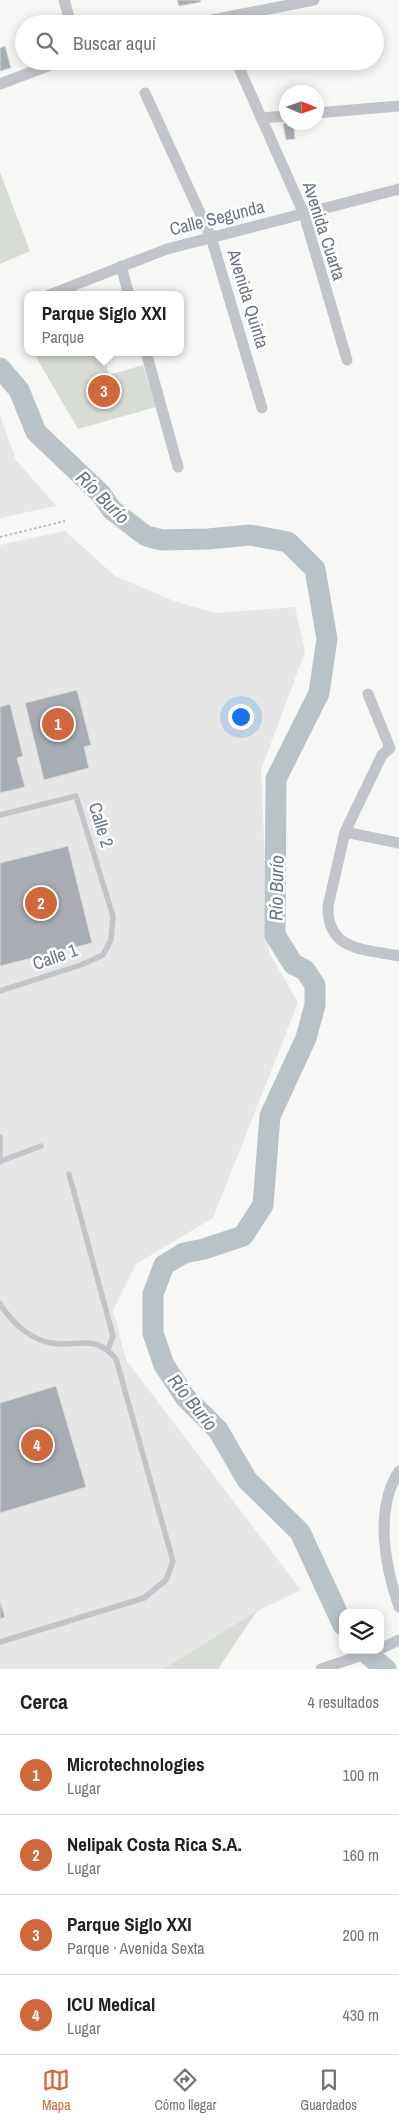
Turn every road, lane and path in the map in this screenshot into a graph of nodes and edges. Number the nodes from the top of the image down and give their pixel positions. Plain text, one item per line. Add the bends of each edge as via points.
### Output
1 (64, 0) edge
2 (311, 0) edge
3 (69, 15) edge
4 (244, 15) edge
5 (37, 70) edge
6 (240, 70) edge
7 (0, 84) edge
8 (145, 93) dead end
9 (399, 106) edge
10 (324, 112) edge
11 (279, 117) edge
12 (261, 118) junction
13 (399, 189) edge
14 (304, 214) junction
15 (211, 237) junction
16 (121, 266) junction
17 (59, 291) edge
18 (129, 291) edge
19 (147, 356) edge
20 (347, 360) dead end
21 (262, 408) dead end
22 (178, 466) dead end
23 (65, 521) dead end
24 (0, 537) edge
25 (368, 694) dead end
26 (395, 748) edge
27 (0, 815) edge
28 (345, 832) junction
29 (399, 842) edge
30 (111, 940) joint
31 (399, 956) edge
32 (0, 991) edge
33 (0, 1137) edge
34 (41, 1146) dead end
35 (0, 1162) edge
36 (69, 1174) dead end
37 (0, 1304) edge
38 (108, 1349) junction
39 (399, 1471) edge
40 (399, 1607) edge
41 (399, 1640) edge
42 (0, 1642) edge
43 (384, 1648) edge
44 (384, 1649) edge
45 (399, 1649) edge
46 (364, 1654) edge
47 (321, 1669) edge

1 - 3 street
2 - 4 street
5 - 7 street
6 - 12 street, Avenida Cuarta
8 - 15 street, Avenida Quinta
9 - 10 street
11 - 12 street
12 - 14 street, Avenida Cuarta
13 - 14 street, Calle Segunda
14 - 15 street, Calle Segunda
14 - 20 street, Avenida Cuarta
15 - 16 street, Calle Segunda
15 - 21 street, Avenida Quinta
16 - 17 street, Calle Segunda
16 - 18 street
19 - 22 street
23 - 24 path
25 - 26 street
26 - 28 street via 382,755
27 - 30 lane, Calle 2 via 76,796 113,916
28 - 29 street
28 - 31 street via 328,906 330,925 339,940 354,947
30 - 32 lane, Calle 1 via 104,954 81,965
33 - 35 lane
34 - 35 lane
36 - 38 lane via 113,1336
37 - 38 lane via 23,1331 40,1340 58,1344 81,1342
38 - 42 lane via 116,1359 173,1561 166,1580 144,1598
39 - 40 street via 388,1494 385,1536 388,1567
41 - 43 street
44 - 45 street
46 - 47 street

